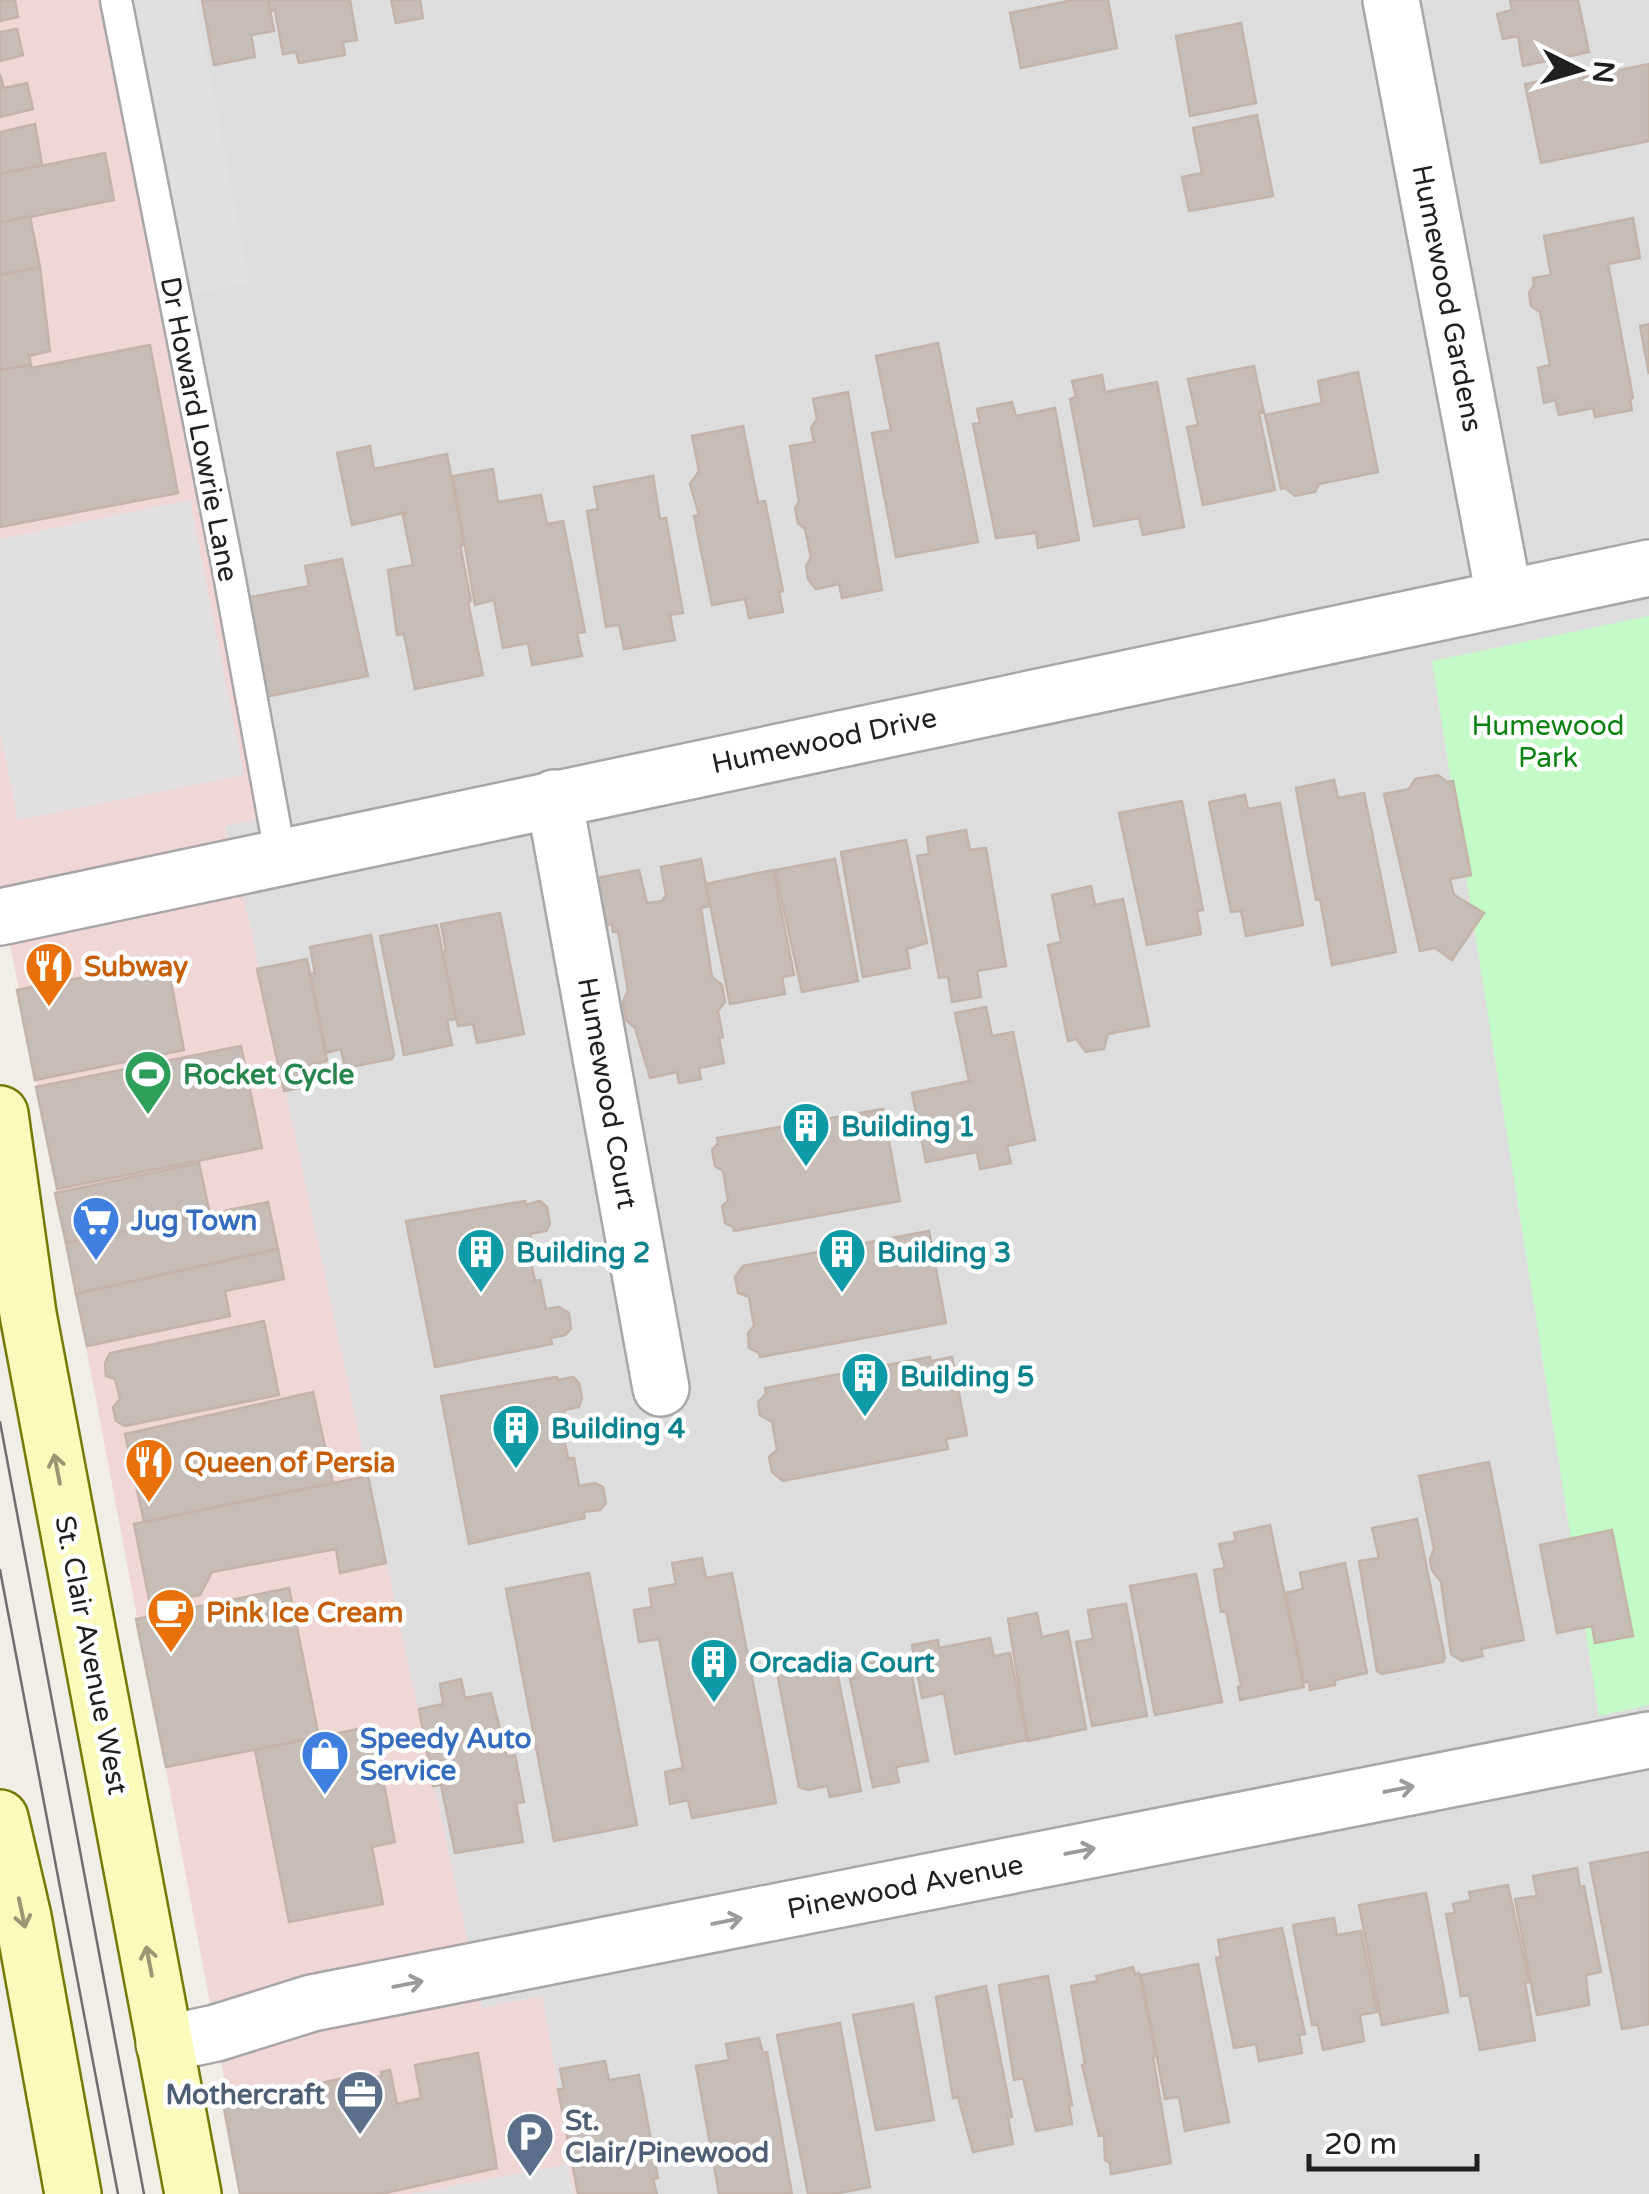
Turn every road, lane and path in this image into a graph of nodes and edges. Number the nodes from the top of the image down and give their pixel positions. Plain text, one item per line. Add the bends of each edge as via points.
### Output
1 (116, 0) edge
2 (1391, 0) edge
3 (1649, 568) edge
4 (1504, 596) junction
5 (554, 798) junction
6 (281, 859) junction
7 (0, 917) edge
8 (0, 1114) edge
9 (661, 1388) dead end
10 (1649, 1740) edge
11 (0, 1818) edge
12 (164, 2044) junction
13 (73, 2194) edge
14 (194, 2194) edge

1 - 6 lane, Dr Howard Lowrie Lane
2 - 4 street, Humewood Gardens
3 - 4 street, Humewood Drive
4 - 5 street, Humewood Drive
5 - 6 street, Humewood Drive
5 - 9 street, Humewood Court
6 - 7 street, Humewood Drive
12 -> 8 main road, St. Clair Avenue West via 28,1314
12 -> 10 street, Pinewood Avenue via 312,2002
11 -> 13 main road
12 - 14 main road, St. Clair Avenue West

